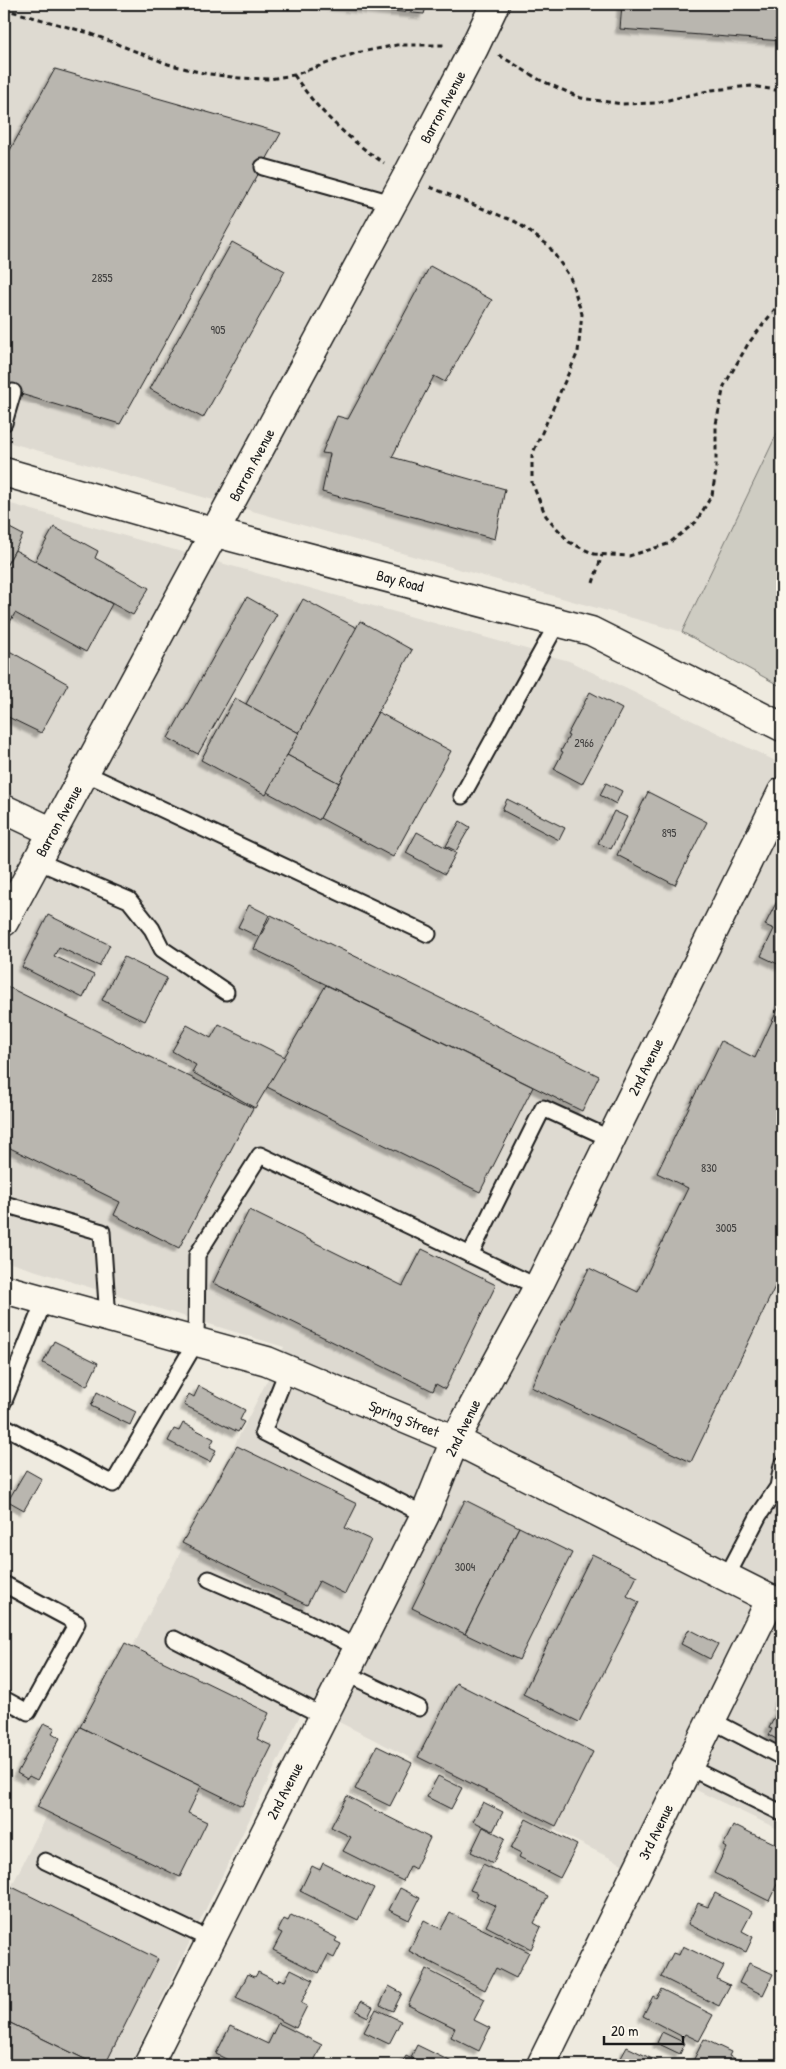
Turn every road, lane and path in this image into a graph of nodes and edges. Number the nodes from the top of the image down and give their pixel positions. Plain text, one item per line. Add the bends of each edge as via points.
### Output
1 (495, 4) edge
2 (4, 9) edge
3 (449, 45) dead end
4 (495, 52) dead end
5 (294, 75) junction
6 (782, 91) edge
7 (263, 167) dead end
8 (391, 168) dead end
9 (429, 186) dead end
10 (392, 203) junction
11 (782, 300) edge
12 (13, 392) dead end
13 (4, 423) edge
14 (4, 472) edge
15 (216, 533) junction
16 (602, 554) junction
17 (593, 583) dead end
18 (558, 622) junction
19 (782, 727) edge
20 (85, 773) junction
21 (782, 792) edge
22 (462, 796) dead end
23 (4, 809) edge
24 (53, 832) junction
25 (38, 861) junction
26 (4, 922) edge
27 (428, 934) dead end
28 (226, 992) dead end
29 (611, 1138) junction
30 (4, 1204) edge
31 (470, 1255) junction
32 (538, 1287) junction
33 (4, 1289) edge
34 (44, 1301) junction
35 (108, 1318) junction
36 (196, 1342) junction
37 (287, 1371) junction
38 (4, 1401) edge
39 (4, 1426) edge
40 (455, 1440) junction
41 (782, 1465) edge
42 (425, 1515) junction
43 (728, 1576) junction
44 (209, 1579) dead end
45 (4, 1584) edge
46 (776, 1602) edge
47 (174, 1640) dead end
48 (358, 1648) junction
49 (345, 1672) junction
50 (4, 1699) edge
51 (419, 1708) dead end
52 (323, 1716) junction
53 (711, 1720) junction
54 (782, 1757) edge
55 (688, 1767) junction
56 (782, 1813) edge
57 (45, 1861) dead end
58 (211, 1940) junction
59 (148, 2065) edge
60 (541, 2065) edge

1 - 10 street, Barron Avenue
2 - 5 path via 89,33 168,64 203,73 269,79
3 - 5 path via 397,45 364,52
4 - 6 path via 540,80 581,98 622,104 655,103 712,90 751,86
5 - 8 path via 344,132 362,149
7 - 10 lane
9 - 16 path via 516,222 548,245 570,277 582,314 578,352 532,455 532,483 546,516 570,542 594,554
10 - 15 street, Barron Avenue
11 - 16 path via 748,344 724,386 716,424 716,470 712,495 696,522 668,544 629,556
12 - 13 lane
14 - 15 street, Bay Road
15 - 18 street, Bay Road
15 - 20 street, Barron Avenue
16 - 17 path
18 - 19 street, Bay Road via 591,631
18 - 22 lane
20 - 24 street, Barron Avenue
20 - 27 lane
21 - 29 street, 2nd Avenue
23 - 24 street
24 - 25 street, Barron Avenue
25 - 26 street, Barron Avenue
25 - 28 lane via 129,900 152,929 162,949
29 - 31 lane via 543,1108
29 - 32 street, 2nd Avenue
30 - 35 lane via 102,1232
31 - 32 lane
31 - 36 lane via 260,1155 197,1255
32 - 40 street, 2nd Avenue
33 - 34 street, Spring Street
34 - 35 street, Spring Street
34 - 38 lane
35 - 36 street, Spring Street
36 - 37 street, Spring Street via 267,1361
36 - 39 lane via 113,1484
37 - 40 street, Spring Street
37 - 42 lane via 263,1432
40 - 42 street, 2nd Avenue
40 - 43 street, Spring Street
41 - 43 lane via 778,1487 759,1515
42 - 48 street, 2nd Avenue
43 - 46 street, Spring Street
44 - 48 lane
45 - 50 lane via 77,1622 28,1712
46 - 53 street, 3rd Avenue
47 - 52 lane
48 - 49 street, 2nd Avenue
49 - 51 lane
49 - 52 street, 2nd Avenue
52 - 58 street, 2nd Avenue
53 - 54 lane
53 - 55 street, 3rd Avenue
55 - 56 lane
55 - 60 street, 3rd Avenue
57 - 58 lane
58 - 59 street, 2nd Avenue

